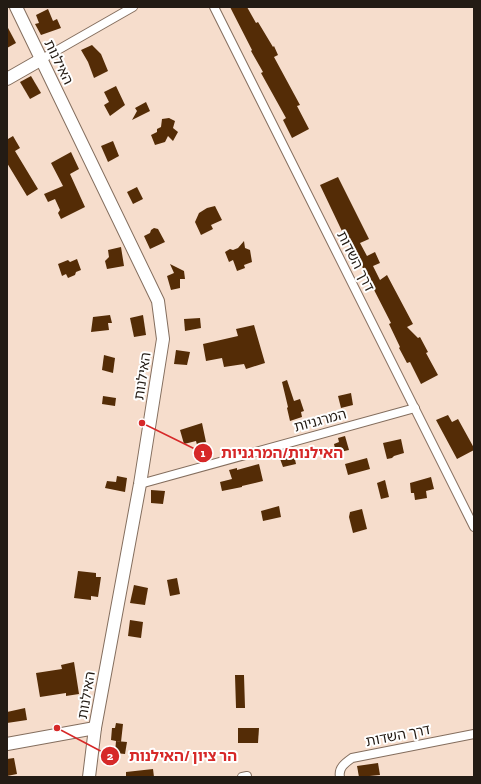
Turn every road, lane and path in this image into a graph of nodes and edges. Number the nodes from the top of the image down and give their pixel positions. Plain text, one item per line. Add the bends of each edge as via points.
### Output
1 (16, 7) edge
2 (133, 7) edge
3 (214, 7) edge
4 (42, 59) junction
5 (7, 78) edge
6 (415, 408) junction
7 (140, 484) junction
8 (474, 527) edge
9 (95, 728) junction
10 (474, 734) edge
11 (7, 744) edge
12 (89, 777) edge
13 (340, 777) edge

1 - 4 main road, האילנות
2 - 4 street
3 - 6 street, דרך השדות
4 - 5 main road
4 - 7 main road, האילנות via 158,301 163,339
6 - 7 street, המרגניות
6 - 8 street, דרך השדות
7 - 9 main road, האילנות
9 - 11 main road
9 - 12 main road, האילנות
10 - 13 street, דרך השדות via 352,758 343,764

